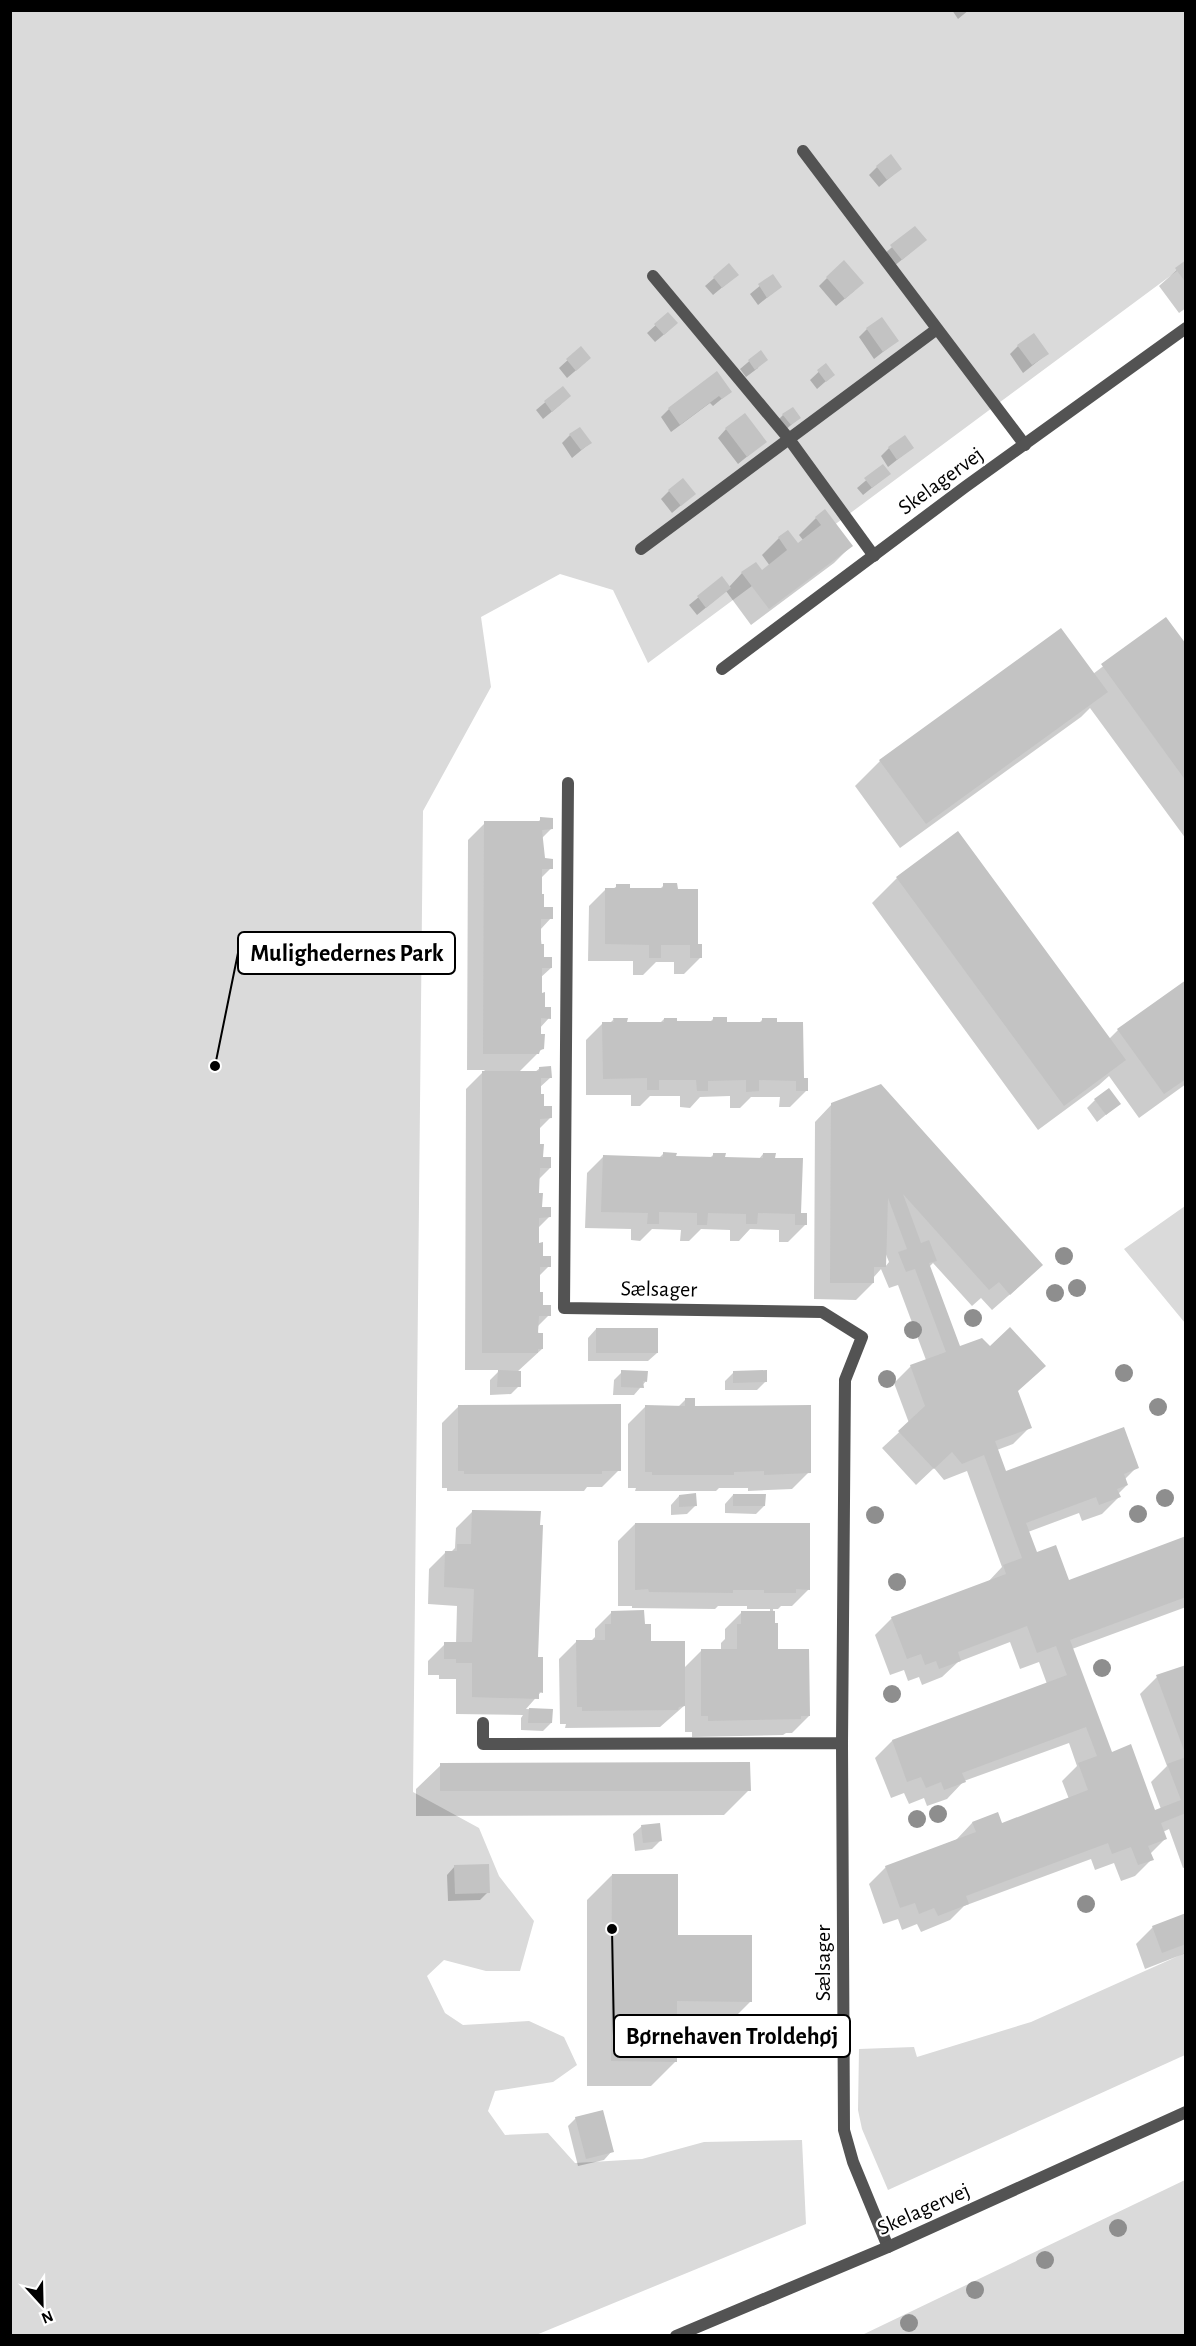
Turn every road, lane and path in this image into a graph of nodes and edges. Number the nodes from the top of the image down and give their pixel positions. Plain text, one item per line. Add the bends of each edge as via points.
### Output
1 (803, 151) dead end
2 (653, 276) dead end
3 (1185, 327) edge
4 (937, 329) junction
5 (789, 439) junction
6 (1025, 445) junction
7 (641, 549) dead end
8 (873, 556) junction
9 (722, 669) dead end
10 (567, 783) dead end
11 (483, 1723) dead end
12 (842, 1743) junction
13 (1185, 2112) edge
14 (888, 2247) junction
15 (675, 2336) edge

1 - 4 street
2 - 5 street
3 - 6 street, Skelagervej
4 - 5 street
4 - 6 street
5 - 7 street
5 - 8 street
6 - 8 street, Skelagervej
8 - 9 street, Skelagervej
10 - 12 street, Sælsager via 564,1308 822,1312 862,1337 845,1380
11 - 12 street via 483,1744
12 - 14 street, Sælsager via 844,2130
13 - 14 street, Skelagervej
14 - 15 street, Skelagervej

